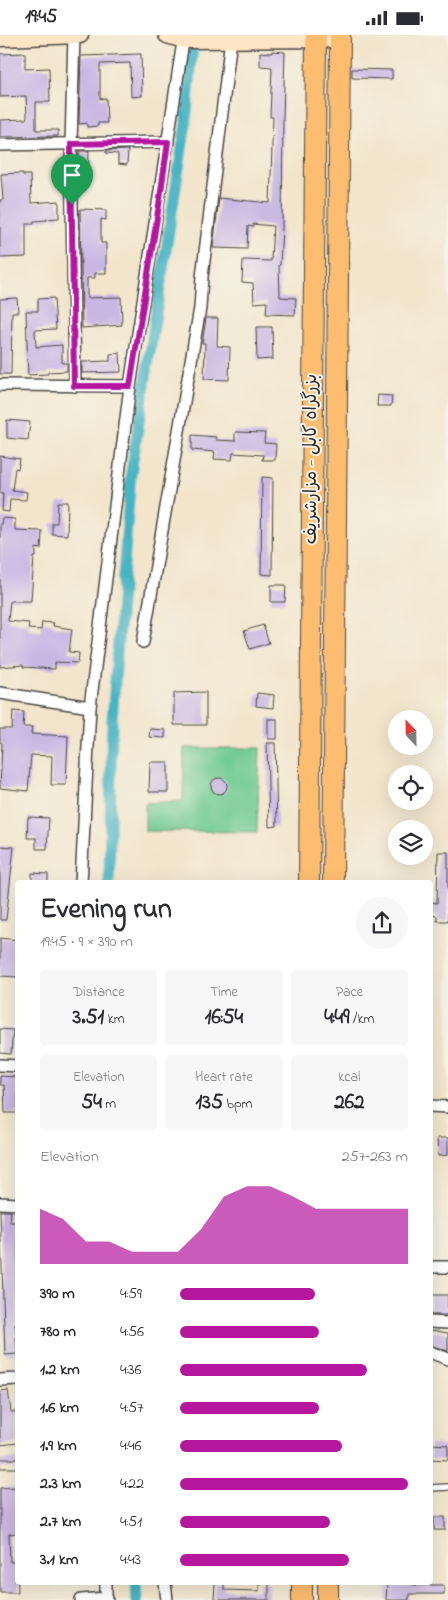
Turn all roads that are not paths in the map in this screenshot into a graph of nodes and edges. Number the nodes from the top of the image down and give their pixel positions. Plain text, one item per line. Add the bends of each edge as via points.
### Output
1 (74, 35) edge
2 (80, 35) edge
3 (166, 35) edge
4 (0, 37) edge
5 (316, 37) edge
6 (340, 37) edge
7 (184, 38) edge
8 (227, 39) junction
9 (168, 142) junction
10 (71, 144) junction
11 (0, 145) edge
12 (0, 385) edge
13 (74, 386) junction
14 (130, 386) junction
15 (143, 642) dead end
16 (0, 693) edge
17 (90, 707) junction
18 (81, 880) edge
19 (309, 880) edge
20 (333, 880) edge
21 (0, 1065) edge
22 (15, 1066) edge
23 (433, 1106) edge
24 (448, 1107) edge
25 (0, 1203) edge
26 (15, 1204) edge
27 (433, 1267) edge
28 (448, 1267) edge
29 (433, 1322) edge
30 (448, 1323) edge
31 (433, 1354) edge
32 (448, 1359) edge
33 (15, 1379) edge
34 (0, 1380) edge
35 (448, 1487) edge
36 (433, 1488) edge
37 (106, 1585) edge
38 (166, 1585) edge
39 (302, 1585) edge
40 (328, 1585) edge
41 (106, 1599) edge
42 (81, 1600) edge
43 (167, 1600) edge
44 (302, 1600) edge
45 (328, 1600) edge

1 - 2 main road
1 - 4 main road
1 - 10 street
3 - 7 main road
5 - 6 main road
5 - 8 main road
5 - 19 highway, بزرگراه کابل - مزارشریف
6 - 20 highway, بزرگراه کابل - مزارشریف
7 - 8 main road
7 - 9 street
8 - 15 street via 200,308
9 - 10 street
9 - 14 street
10 - 11 street
10 - 13 street
12 - 13 street
13 - 14 street
14 - 17 street
16 - 17 street
17 - 18 street
21 - 22 street
23 - 24 street
25 - 26 street
27 - 28 street
29 - 30 street
31 - 32 street
33 - 34 street
35 - 36 lane
37 - 41 street
38 - 43 street
39 - 44 highway
40 - 45 highway
41 - 42 street

